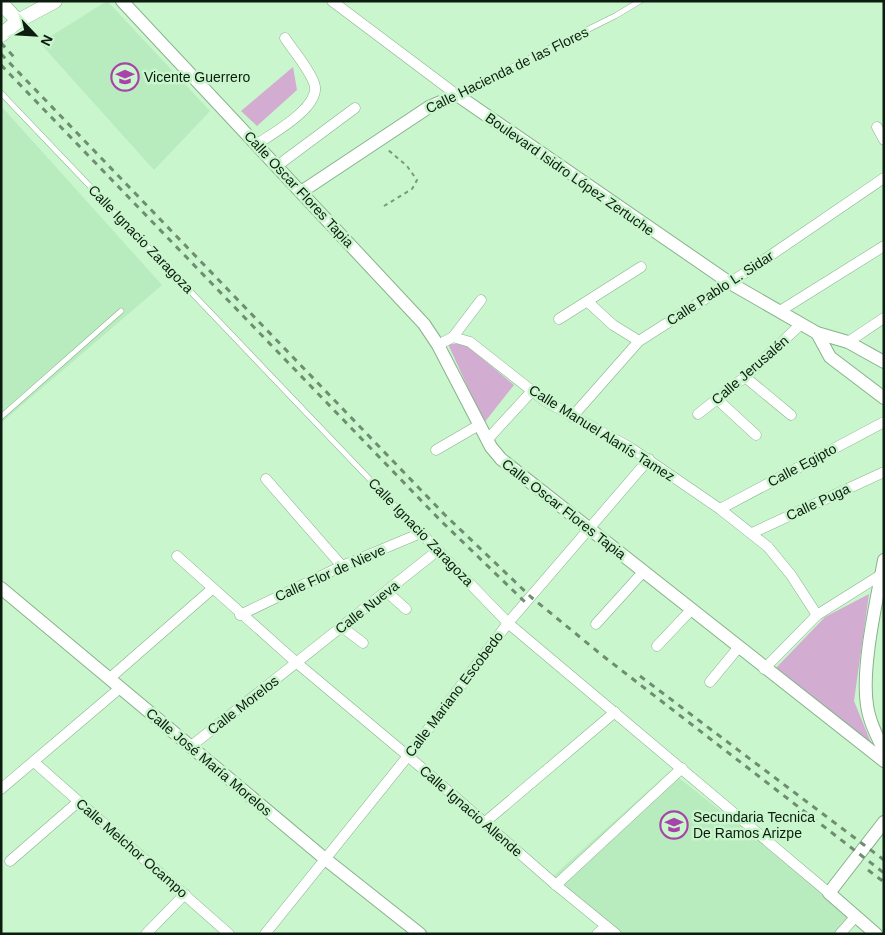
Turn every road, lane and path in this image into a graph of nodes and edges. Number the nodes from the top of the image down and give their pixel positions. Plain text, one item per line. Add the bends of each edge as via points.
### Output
1 (55, 1) edge
2 (122, 1) edge
3 (332, 1) edge
4 (640, 1) edge
5 (1, 3) edge
6 (18, 21) junction
7 (1, 35) edge
8 (285, 38) dead end
9 (1, 93) edge
10 (457, 95) junction
11 (355, 108) dead end
12 (877, 128) dead end
13 (884, 140) edge
14 (378, 141) junction
15 (257, 144) junction
16 (277, 166) junction
17 (884, 178) edge
18 (300, 192) junction
19 (384, 206) dead end
20 (884, 246) edge
21 (641, 267) dead end
22 (730, 282) junction
23 (481, 300) dead end
24 (588, 302) junction
25 (121, 311) dead end
26 (780, 311) junction
27 (884, 318) edge
28 (559, 319) dead end
29 (800, 325) junction
30 (817, 333) junction
31 (453, 337) junction
32 (639, 341) junction
33 (848, 342) junction
34 (438, 345) junction
35 (884, 362) edge
36 (745, 376) junction
37 (532, 391) junction
38 (884, 398) edge
39 (718, 400) junction
40 (698, 414) dead end
41 (792, 415) dead end
42 (1, 417) edge
43 (572, 417) junction
44 (884, 422) edge
45 (479, 426) junction
46 (756, 435) dead end
47 (487, 440) junction
48 (436, 450) dead end
49 (649, 459) junction
50 (884, 472) edge
51 (266, 479) dead end
52 (720, 509) junction
53 (591, 529) junction
54 (421, 533) junction
55 (752, 533) junction
56 (437, 552) junction
57 (178, 556) dead end
58 (884, 560) edge
59 (342, 566) junction
60 (643, 572) junction
61 (882, 574) edge
62 (1, 588) edge
63 (212, 589) junction
64 (387, 592) junction
65 (406, 609) dead end
66 (691, 610) junction
67 (240, 614) junction
68 (817, 616) junction
69 (508, 623) junction
70 (596, 624) dead end
71 (342, 627) junction
72 (363, 643) dead end
73 (657, 646) dead end
74 (738, 648) junction
75 (297, 663) junction
76 (764, 669) junction
77 (110, 678) junction
78 (710, 682) dead end
79 (120, 688) junction
80 (614, 712) junction
81 (190, 747) junction
82 (884, 751) edge
83 (408, 756) junction
84 (884, 761) edge
85 (34, 762) junction
86 (682, 768) junction
87 (1, 789) edge
88 (78, 802) junction
89 (884, 822) edge
90 (484, 823) junction
91 (324, 858) junction
92 (10, 860) dead end
93 (556, 885) junction
94 (828, 893) junction
95 (185, 894) junction
96 (855, 916) junction
97 (606, 926) junction
98 (146, 934) edge
99 (229, 934) edge
100 (265, 934) edge
101 (420, 934) edge
102 (597, 934) edge
103 (616, 934) edge
104 (840, 934) edge
105 (876, 934) edge

1 - 6 main road
2 - 15 street, Calle Oscar Flores Tapia
3 - 10 street, Boulevard Isidro López Zertuche
4 - 10 lane, Calle Hacienda de las Flores
5 - 6 main road
6 - 7 main road
8 - 15 street via 315,84 314,96 307,107
9 - 54 lane, Calle Ignacio Zaragoza
10 - 14 street, Calle Hacienda de las Flores via 429,107
10 - 22 street, Boulevard Isidro López Zertuche
11 - 16 street
12 - 13 street
14 - 18 street, Calle Hacienda de las Flores
14 - 19 path via 407,166 417,180 412,189
15 - 16 street, Calle Oscar Flores Tapia
16 - 18 street, Calle Oscar Flores Tapia
17 - 22 street, Calle Pablo L. Sidar
18 - 34 street, Calle Oscar Flores Tapia via 410,308
20 - 26 street
21 - 24 street
22 - 26 street, Boulevard Isidro López Zertuche
22 - 32 street, Calle Pablo L. Sidar
23 - 31 street
24 - 28 street
24 - 32 street via 613,325
25 - 42 lane
26 - 29 street, Boulevard Isidro López Zertuche
27 - 33 street
29 - 30 street, Boulevard Isidro López Zertuche
29 - 36 street, Calle Jerusalén
30 - 33 street, Boulevard Isidro López Zertuche
30 - 38 street via 830,357
31 - 34 street
31 - 37 street, Calle Manuel Alanís Tamez via 470,342
32 - 43 street, Calle Pablo L. Sidar
33 - 35 street, Boulevard Isidro López Zertuche
34 - 45 street, Calle Oscar Flores Tapia
36 - 39 street, Calle Jerusalén
36 - 41 street
37 - 43 street, Calle Manuel Alanís Tamez
37 - 47 street
39 - 40 street, Calle Jerusalén
39 - 46 street
43 - 49 street, Calle Manuel Alanís Tamez
44 - 52 street, Calle Egipto
45 - 47 street, Calle Oscar Flores Tapia
45 - 48 street
47 - 53 street, Calle Oscar Flores Tapia via 507,465
49 - 52 street, Calle Manuel Alanís Tamez
49 - 53 street, Calle Mariano Escobedo
50 - 55 street, Calle Puga
51 - 59 street
52 - 55 street, Calle Manuel Alanís Tamez
53 - 60 street, Calle Oscar Flores Tapia
53 - 69 street, Calle Mariano Escobedo
54 - 56 street, Calle Ignacio Zaragoza
54 - 59 street, Calle Flor de Nieve
55 - 68 street, Calle Manuel Alanís Tamez via 779,559
56 - 64 street, Calle Nueva
56 - 69 street, Calle Ignacio Zaragoza
57 - 63 street, Calle Ignacio Allende
58 - 61 street
59 - 67 street, Calle Flor de Nieve
60 - 66 street, Calle Oscar Flores Tapia
60 - 70 street
61 - 68 street
61 - 82 street via 866,693 869,714
62 - 77 street, Calle José María Morelos
63 - 67 street, Calle Ignacio Allende
63 - 77 street
64 - 65 street
64 - 71 street, Calle Nueva
66 - 73 street
66 - 74 street, Calle Oscar Flores Tapia
67 - 75 street, Calle Ignacio Allende
68 - 76 street
69 - 80 street, Calle Ignacio Zaragoza
69 - 83 street, Calle Mariano Escobedo
71 - 72 street
71 - 75 street, Calle Nueva
74 - 76 street, Calle Oscar Flores Tapia
74 - 78 street
75 - 81 street, Calle Morelos
75 - 83 street, Calle Ignacio Allende
76 - 84 street, Calle Oscar Flores Tapia
77 - 79 street, Calle José María Morelos
79 - 81 street, Calle José María Morelos
79 - 85 street
80 - 86 street, Calle Ignacio Zaragoza
80 - 90 street
81 - 91 street, Calle José María Morelos
83 - 90 street, Calle Ignacio Allende
83 - 91 street, Calle Mariano Escobedo
85 - 87 street
85 - 88 street, Calle Melchor Ocampo
86 - 93 street
86 - 94 street, Calle Ignacio Zaragoza
88 - 92 street
88 - 95 street, Calle Melchor Ocampo
89 - 94 street
90 - 93 street, Calle Ignacio Allende
91 - 100 street, Calle Mariano Escobedo
91 - 101 street, Calle José María Morelos
93 - 97 street, Calle Ignacio Allende
94 - 96 street, Calle Ignacio Zaragoza
95 - 98 street
95 - 99 street, Calle Melchor Ocampo
96 - 104 street
96 - 105 street, Calle Ignacio Zaragoza
97 - 102 street
97 - 103 street, Calle Ignacio Allende

